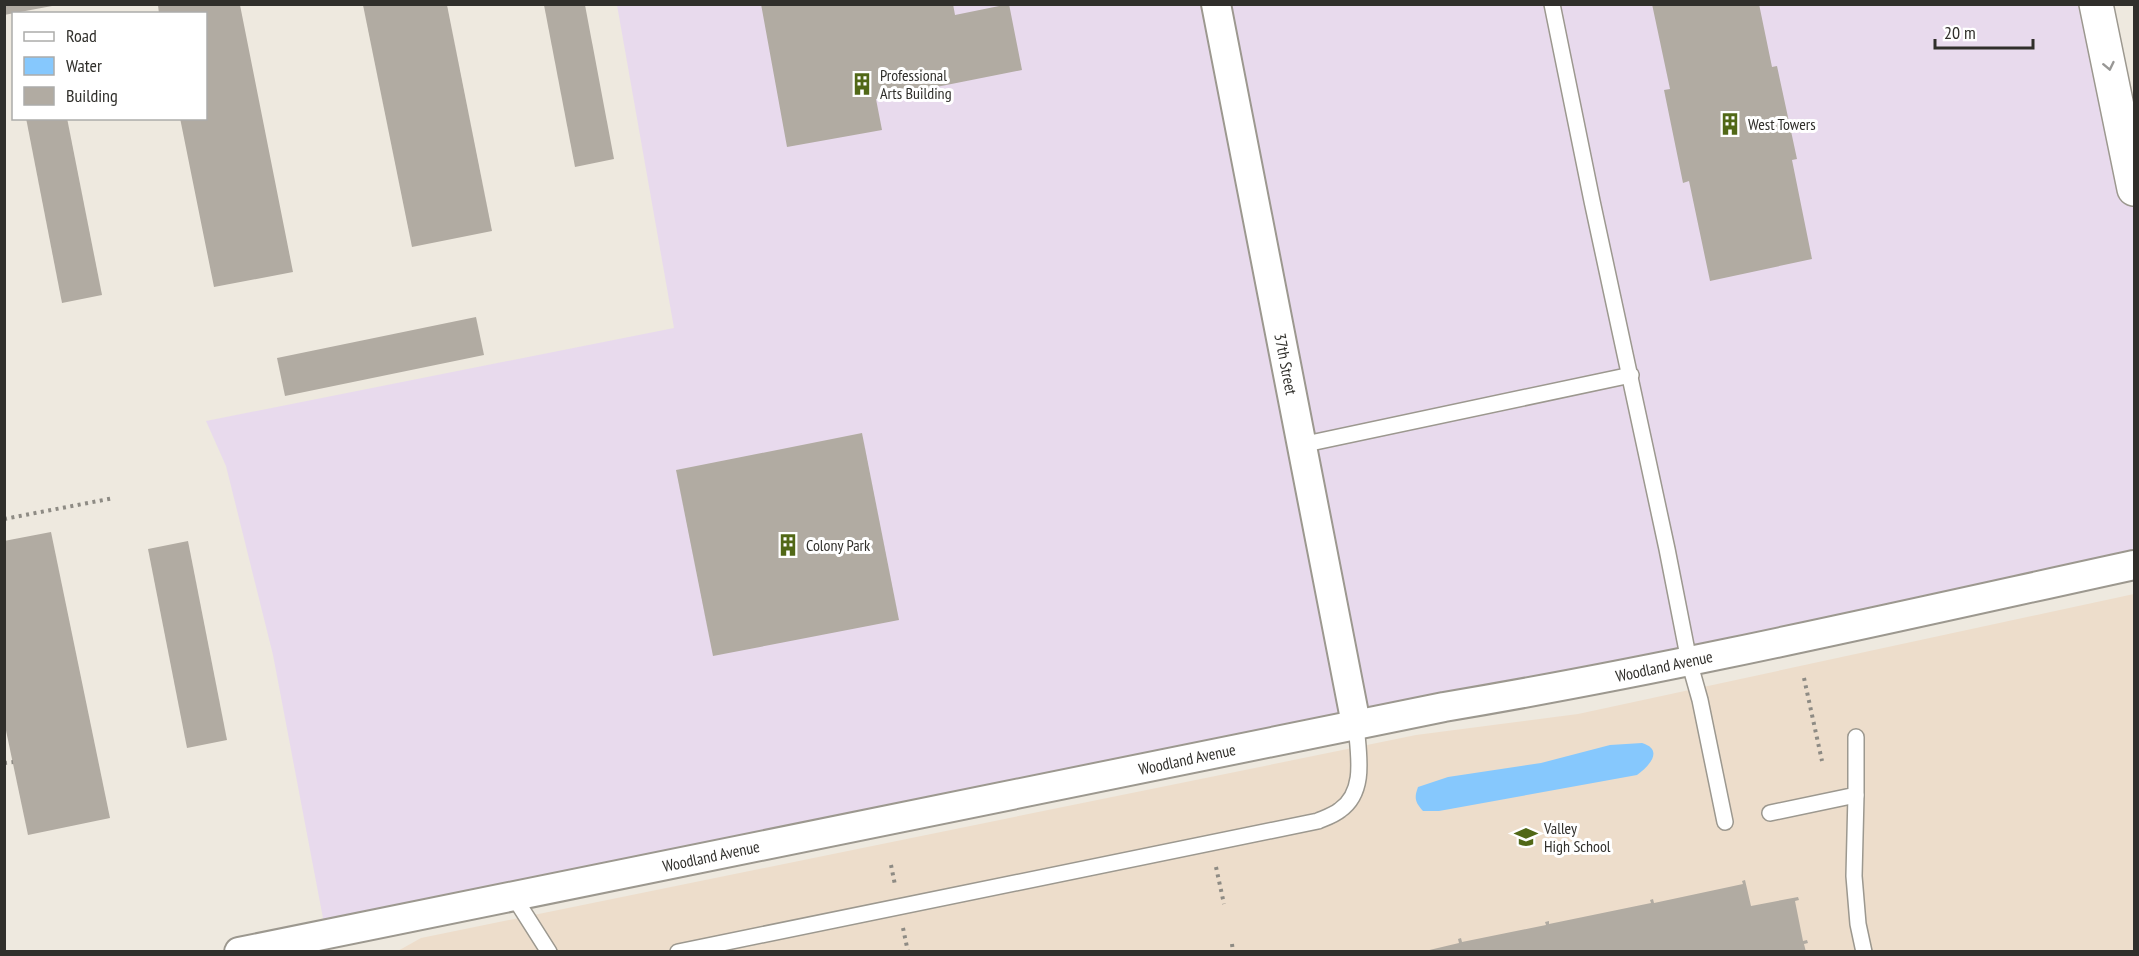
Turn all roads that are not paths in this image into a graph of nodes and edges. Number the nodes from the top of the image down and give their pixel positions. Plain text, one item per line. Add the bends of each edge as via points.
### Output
1 (1216, 4) edge
2 (1552, 4) edge
3 (2096, 4) edge
4 (2134, 189) edge
5 (1631, 375) junction
6 (1301, 445) junction
7 (2134, 565) edge
8 (1689, 661) junction
9 (1356, 724) junction
10 (1856, 737) dead end
11 (1856, 795) junction
12 (1770, 813) dead end
13 (1725, 822) dead end
14 (514, 897) junction
15 (328, 943) edge
16 (239, 951) edge
17 (549, 951) edge
18 (678, 951) edge
19 (1864, 951) edge

1 - 6 street, 37th Street
2 - 5 lane
3 -> 4 main road
5 - 6 lane
5 - 8 lane
6 - 9 street, 37th Street
7 - 8 street, Woodland Avenue
8 - 9 street, Woodland Avenue
8 - 13 lane
9 - 14 street, Woodland Avenue
9 - 18 lane via 1358,783 1353,796 1340,810 1318,821
10 - 11 lane
11 - 12 lane
11 - 19 lane via 1854,876
14 - 15 street, Woodland Avenue
14 - 17 lane
15 - 16 street, Woodland Avenue

